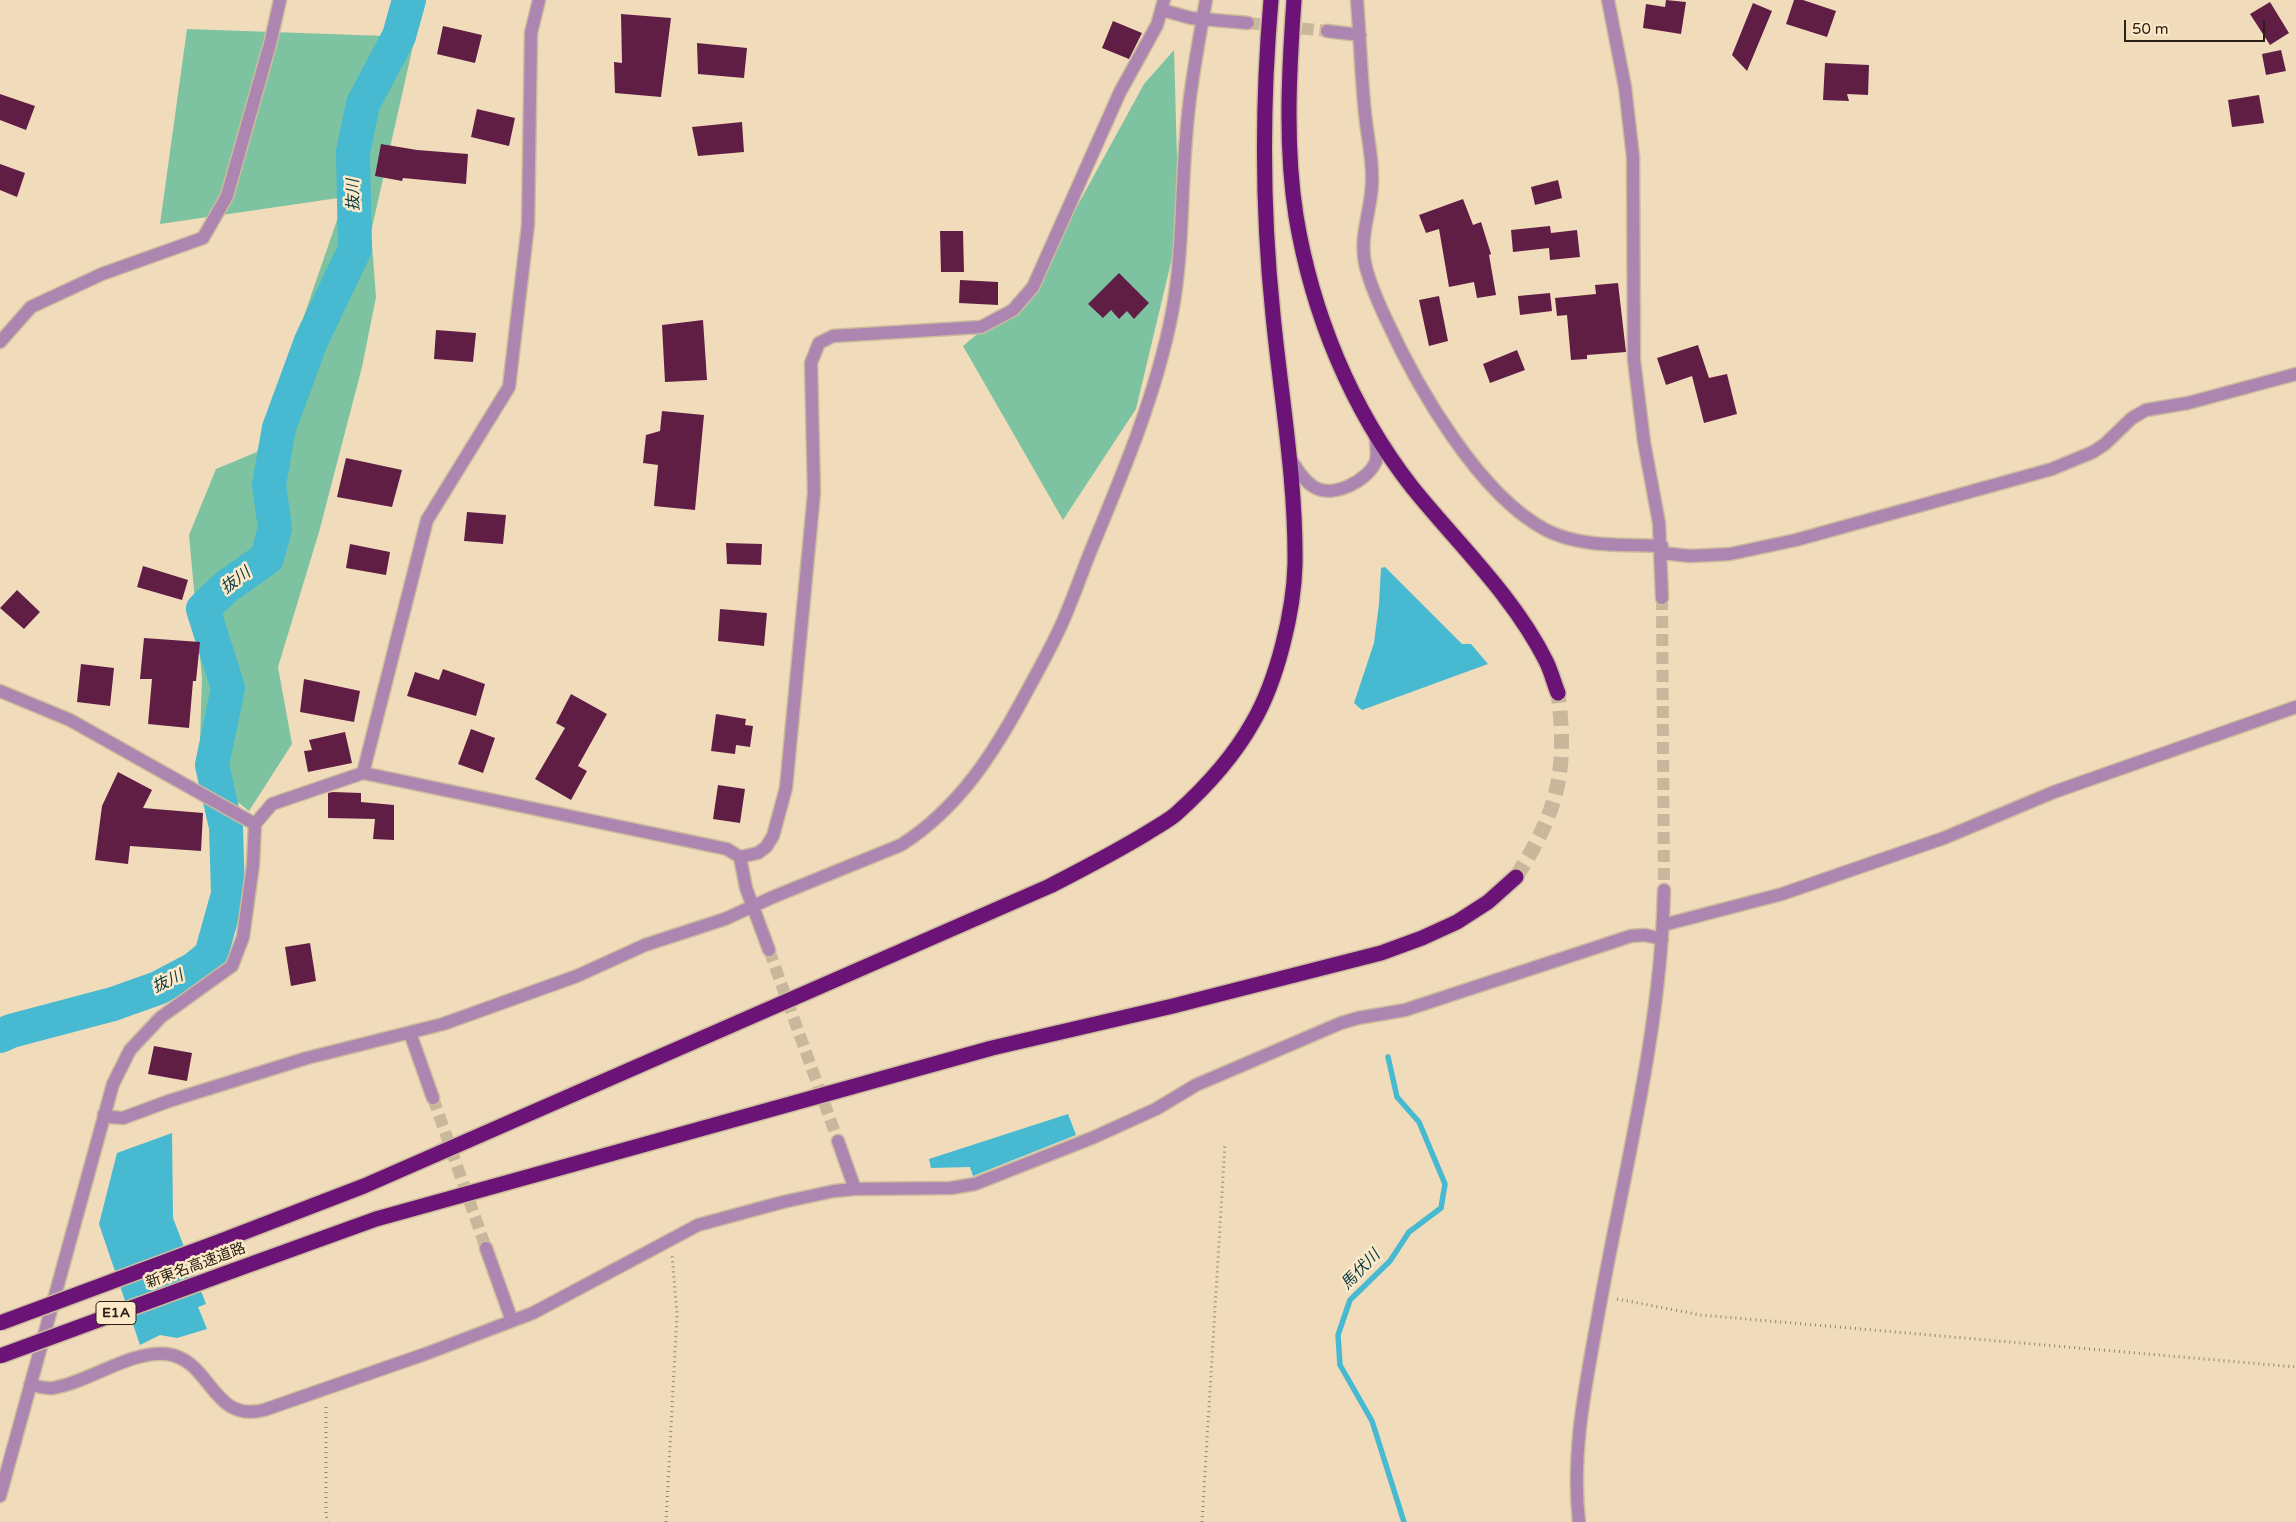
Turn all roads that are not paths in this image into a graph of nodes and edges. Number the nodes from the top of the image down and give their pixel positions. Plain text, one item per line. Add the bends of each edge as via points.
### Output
1 (280, 0) edge
2 (539, 0) edge
3 (1206, 0) edge
4 (1271, 0) edge
5 (1294, 0) edge
6 (1357, 0) edge
7 (1608, 0) edge
8 (1163, 5) edge
9 (1202, 20) junction
10 (1248, 23) tunnel mouth
11 (1327, 31) tunnel mouth
12 (1360, 35) junction
13 (0, 342) edge
14 (2296, 374) edge
15 (1376, 434) junction
16 (1288, 456) junction
17 (1662, 549) junction
18 (1662, 598) tunnel mouth
19 (0, 691) edge
20 (1558, 693) tunnel mouth
21 (2296, 707) edge
22 (363, 774) junction
23 (255, 824) junction
24 (740, 857) junction
25 (1516, 877) tunnel mouth
26 (1664, 890) tunnel mouth
27 (753, 906) junction
28 (1663, 925) junction
29 (1662, 940) junction
30 (769, 950) tunnel mouth
31 (410, 1033) junction
32 (433, 1098) tunnel mouth
33 (104, 1114) junction
34 (838, 1141) tunnel mouth
35 (856, 1189) junction
36 (486, 1248) tunnel mouth
37 (512, 1321) junction
38 (0, 1323) edge
39 (0, 1356) edge
40 (30, 1385) junction
41 (0, 1496) edge
42 (1579, 1522) edge

1 - 13 street via 227,196 203,238 102,274 31,308
2 - 22 street via 531,33 528,225 509,387 427,520
3 - 9 street
4 - 16 highway, 新東名高速道路 via 1264,132 1266,210 1272,311
5 - 15 highway via 1290,88 1296,215 1322,317 1340,366
6 - 12 street
7 - 17 street via 1625,86 1633,156 1634,360
8 - 9 street
8 - 24 street via 1157,25 1120,92 1033,287 1013,310 982,327 834,336 819,343 811,364 814,493 786,788 774,836 758,853
9 - 10 street
9 - 27 street via 1186,135 1176,286 1167,336 1132,447 1058,632 989,758 971,783 929,825 901,845
11 - 12 street
12 - 17 street via 1372,169 1371,198 1363,242 1365,264 1394,336 1425,395 1443,424 1485,477 1534,523 1564,537
14 - 17 street via 2188,403 2146,410 2132,418 2105,444 2075,460 1882,518 1730,554 1690,556
15 - 16 street via 1376,460 1362,480 1340,490 1316,489 1304,480
15 - 20 highway via 1411,485 1525,626 1546,662
16 - 38 highway, 新東名高速道路 / E1A, bridge via 1295,565 1290,611 1277,666 1253,722 1220,769 1175,815 1120,850 1050,886 364,1186
17 - 18 street
19 - 23 street via 70,720
21 - 28 street via 2045,795 1944,838 1782,894
22 - 23 street via 272,804
22 - 24 street via 727,849
23 - 33 street via 243,937 232,966 161,1017 130,1050 113,1084
24 - 27 street
25 - 39 highway, 新東名高速道路 / E1A, bridge via 1488,902 1457,922 1381,953 992,1048 376,1219
26 - 28 street
27 - 30 street
27 - 31 street via 718,922 631,951 570,978
28 - 29 street
29 - 35 street via 1645,935 1631,936 1405,1010 1349,1020 1196,1085 1156,1109 1092,1138 975,1184 951,1188
29 - 42 street via 1652,1036 1579,1420
31 - 32 street
31 - 33 street via 307,1058 123,1118
33 - 40 street
34 - 35 street
35 - 37 street via 812,1196 698,1225 555,1302
36 - 37 street
37 - 40 street via 253,1413 235,1411 185,1361 166,1354 145,1356 53,1388
40 - 41 street

